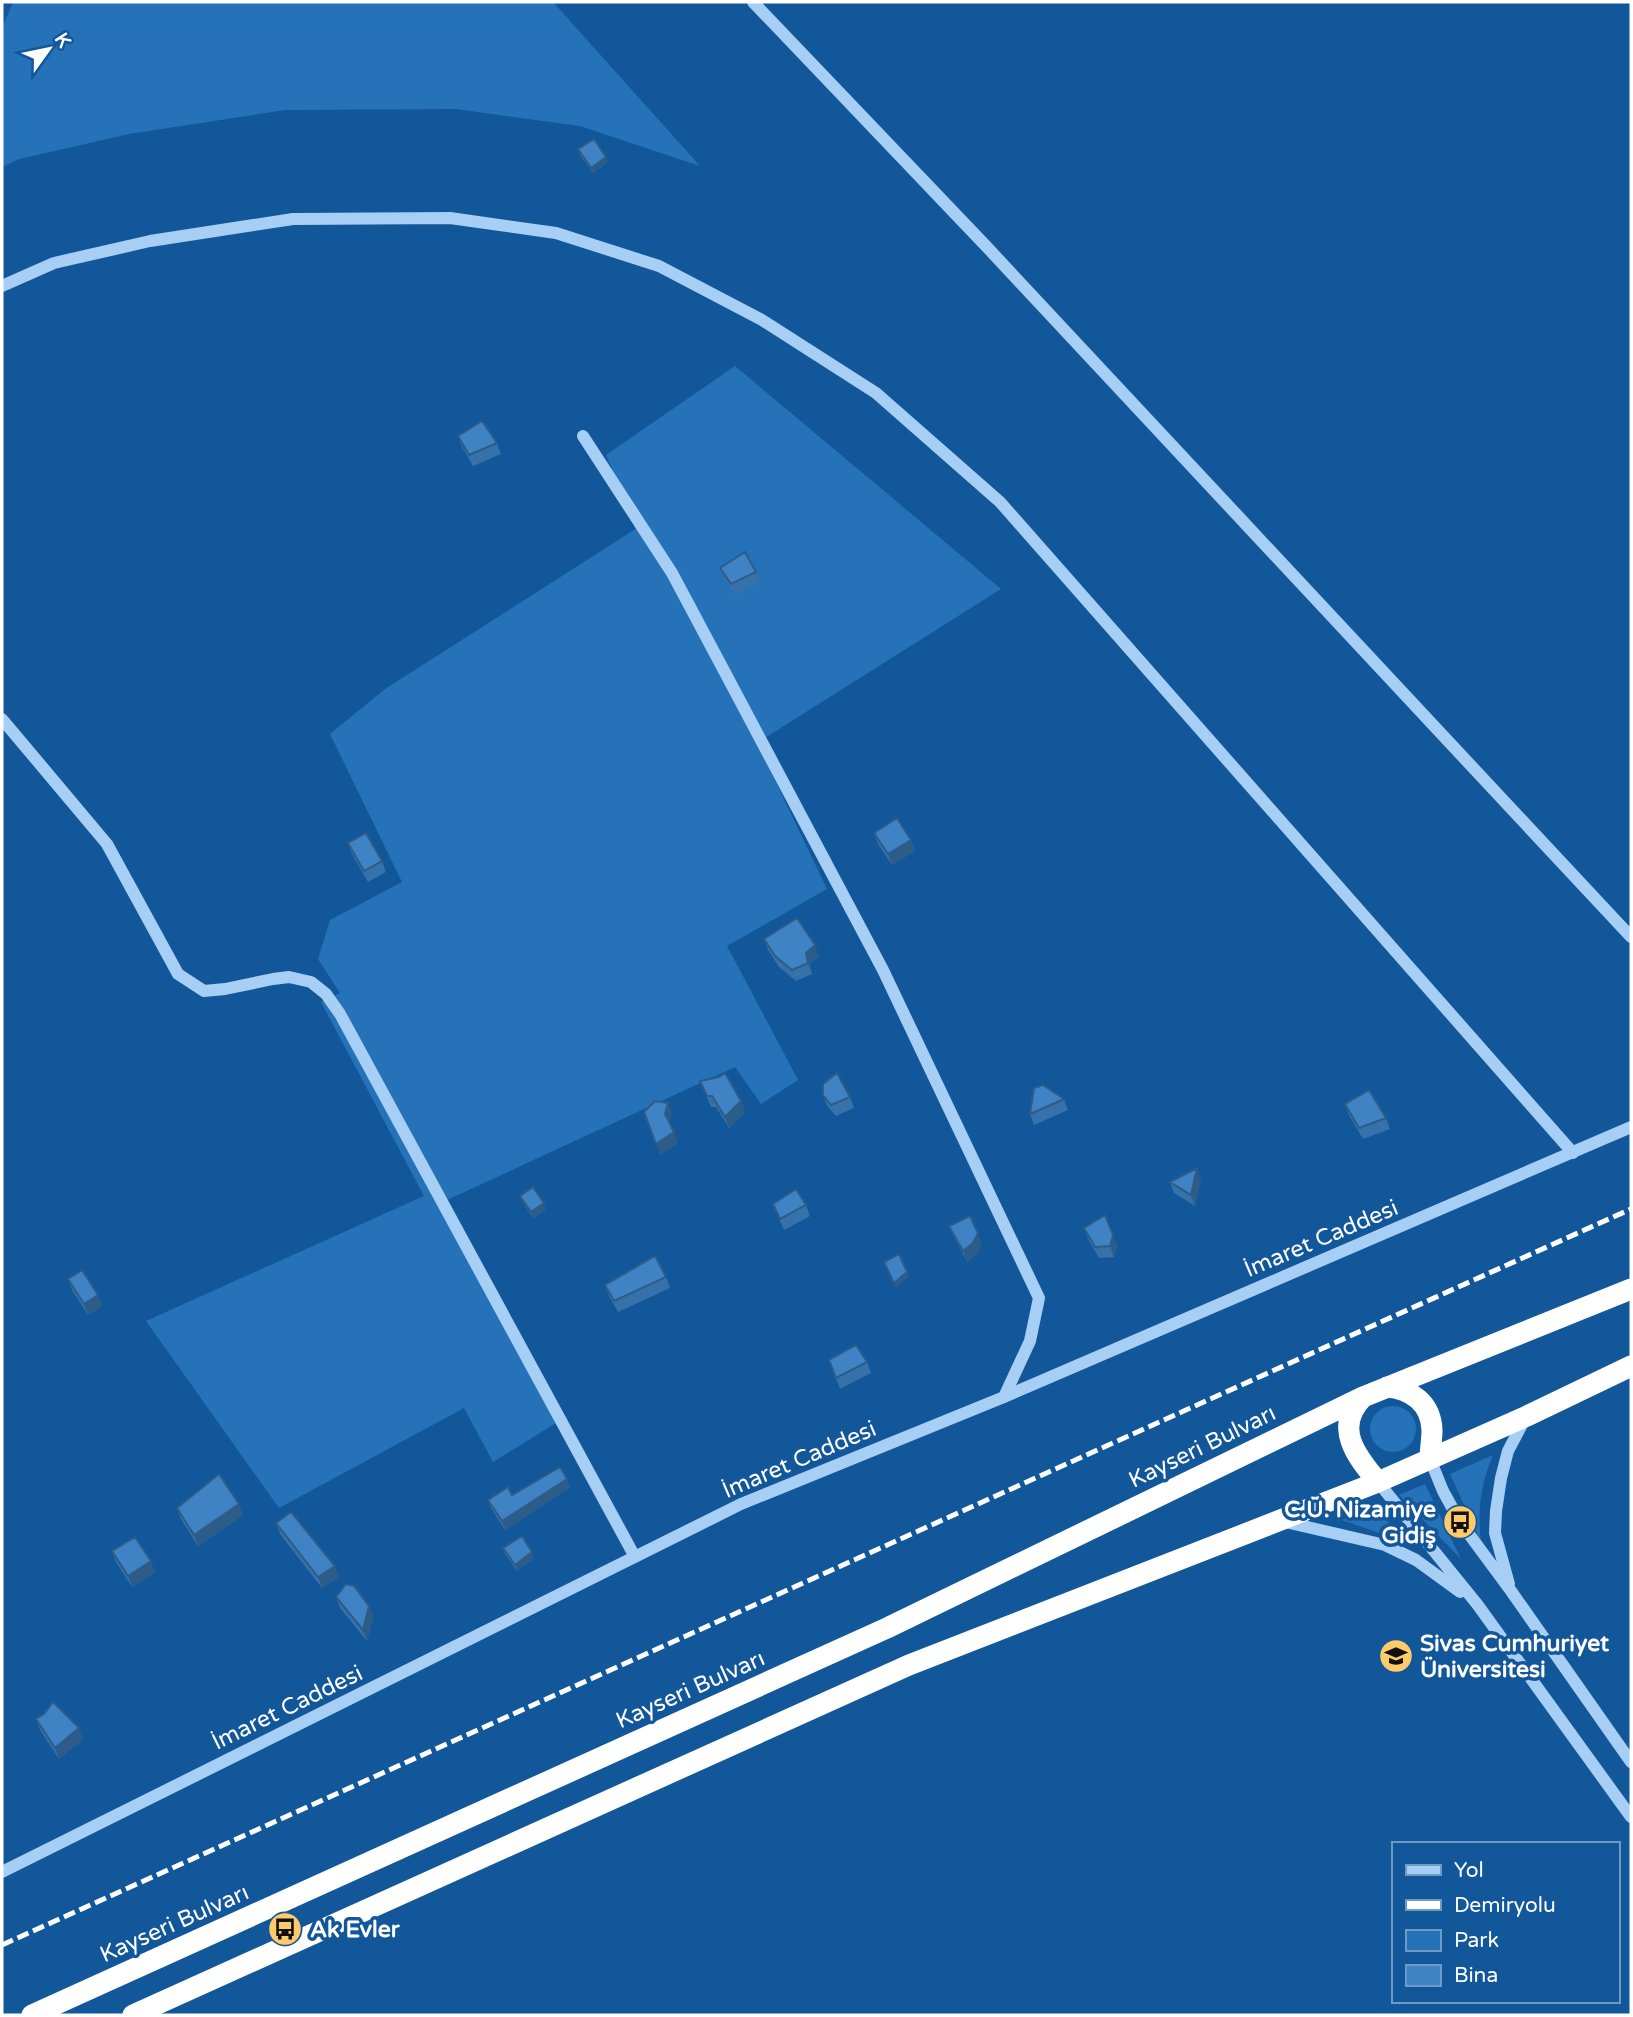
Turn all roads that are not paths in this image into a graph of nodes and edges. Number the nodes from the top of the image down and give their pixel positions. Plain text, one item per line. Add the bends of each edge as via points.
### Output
1 (753, 2) edge
2 (2, 286) edge
3 (583, 436) dead end
4 (2, 719) edge
5 (1631, 937) edge
6 (1631, 1128) edge
7 (1573, 1153) junction
8 (1631, 1289) edge
9 (1631, 1366) edge
10 (1387, 1387) junction
11 (1004, 1397) junction
12 (1363, 1397) junction
13 (1527, 1416) junction
14 (1430, 1459) junction
15 (1378, 1482) junction
16 (1281, 1521) junction
17 (635, 1558) junction
18 (1511, 1591) junction
19 (1477, 1604) junction
20 (1631, 1762) edge
21 (1631, 1817) edge
22 (2, 1872) edge
23 (32, 2015) edge
24 (133, 2015) edge

1 - 5 street
2 - 7 street via 54,264 150,241 293,219 450,218 556,233 659,266 762,320 876,393 1000,502
3 - 11 street via 672,573 728,677 883,971 1039,1298 1030,1341
4 - 17 street via 107,844 178,974 204,991 289,978 311,982 326,994
6 - 7 street, İmaret Caddesi
7 - 11 street, İmaret Caddesi
8 - 10 highway
9 - 13 highway
10 - 12 highway
10 - 14 highway via 1407,1391 1428,1411
11 - 17 street, İmaret Caddesi via 741,1504
12 - 15 highway via 1350,1415 1348,1431
12 - 23 highway, Kayseri Bulvarı via 887,1628
13 - 14 highway
13 - 18 street via 1508,1451 1496,1511 1495,1532
14 - 15 highway
14 - 18 street via 1460,1522
15 - 16 highway
15 - 19 street
16 - 19 street via 1401,1552
16 - 24 highway via 909,1665
17 - 22 street, İmaret Caddesi
18 - 20 street
19 - 21 street

